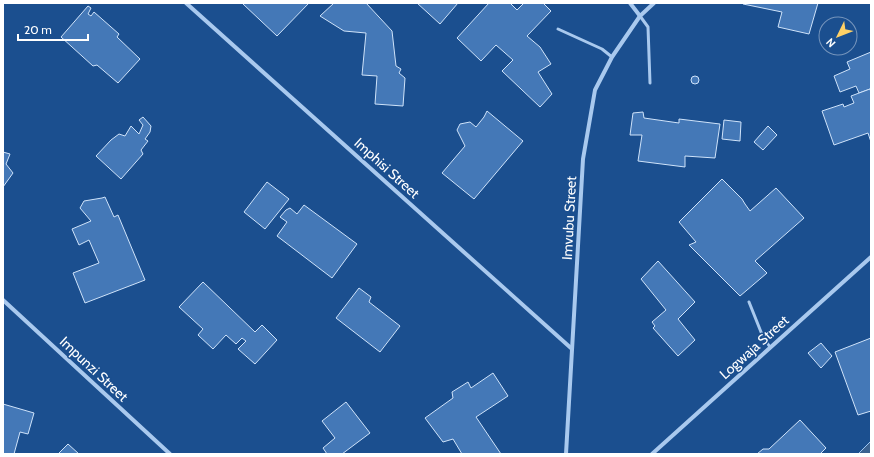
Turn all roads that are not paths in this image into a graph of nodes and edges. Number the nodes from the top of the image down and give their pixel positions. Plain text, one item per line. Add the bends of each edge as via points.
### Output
1 (186, 3) edge
2 (630, 3) edge
3 (654, 3) edge
4 (640, 16) junction
5 (558, 29) dead end
6 (612, 57) junction
7 (650, 83) dead end
8 (871, 257) edge
9 (3, 300) edge
10 (749, 302) dead end
11 (770, 347) junction
12 (572, 349) junction
13 (170, 454) edge
14 (566, 454) edge
15 (652, 454) edge

1 - 12 street, Imphisi Street
2 - 4 street
3 - 4 street, Imvubu Street
4 - 6 street, Imvubu Street
4 - 7 lane via 648,27
5 - 6 lane via 602,49
6 - 12 street, Imvubu Street via 595,90 583,159
8 - 11 street, Logwaja Street
9 - 13 street, Impunzi Street
10 - 11 lane via 763,337
11 - 15 street, Logwaja Street
12 - 14 street, Imvubu Street

